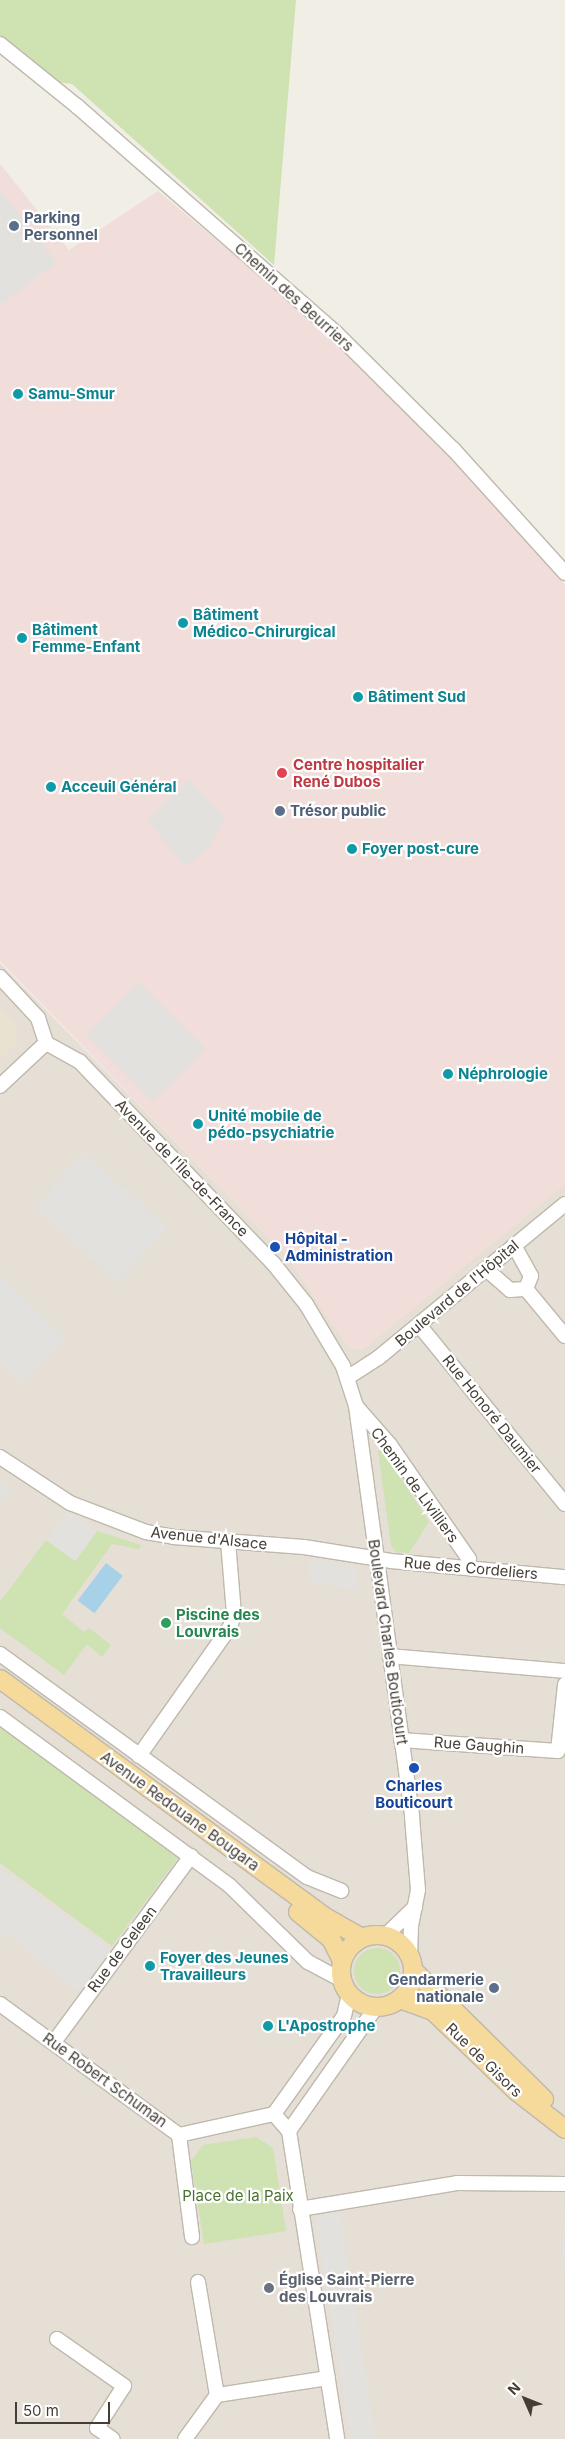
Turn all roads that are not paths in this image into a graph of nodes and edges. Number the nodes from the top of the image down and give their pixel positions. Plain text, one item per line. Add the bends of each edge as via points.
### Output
1 (0, 44) edge
2 (565, 573) edge
3 (0, 977) edge
4 (46, 1044) junction
5 (0, 1086) edge
6 (565, 1204) edge
7 (514, 1245) junction
8 (486, 1269) junction
9 (526, 1289) junction
10 (418, 1325) junction
11 (565, 1336) edge
12 (347, 1378) junction
13 (356, 1406) junction
14 (0, 1457) edge
15 (565, 1504) edge
16 (228, 1541) junction
17 (377, 1558) junction
18 (469, 1567) junction
19 (565, 1576) edge
20 (0, 1654) edge
21 (390, 1656) junction
22 (565, 1671) edge
23 (0, 1679) edge
24 (565, 1684) edge
25 (0, 1692) edge
26 (0, 1717) edge
27 (401, 1740) junction
28 (139, 1756) junction
29 (191, 1856) junction
30 (307, 1877) junction
31 (341, 1892) dead end
32 (301, 1899) junction
33 (415, 1906) junction
34 (385, 1936) junction
35 (362, 1938) junction
36 (342, 1961) junction
37 (412, 1964) junction
38 (345, 1987) junction
39 (400, 1999) junction
40 (0, 2004) edge
41 (376, 2008) junction
42 (54, 2042) junction
43 (274, 2114) junction
44 (565, 2115) edge
45 (565, 2129) edge
46 (289, 2131) junction
47 (179, 2135) junction
48 (565, 2184) edge
49 (300, 2209) junction
50 (192, 2238) dead end
51 (198, 2282) dead end
52 (57, 2339) dead end
53 (328, 2378) junction
54 (217, 2395) junction
55 (112, 2439) edge
56 (185, 2439) edge
57 (337, 2439) edge

1 - 2 street, Chemin des Beurriers via 78,107 336,333 453,449
3 - 4 street via 38,1018
4 - 5 street
4 - 12 street, Avenue de l'Île-de-France via 80,1062 273,1263 306,1304
6 - 7 street, Boulevard de l'Hôpital
7 - 8 street, Boulevard de l'Hôpital
7 - 9 street via 532,1276
8 - 9 street via 510,1290
8 - 10 street, Boulevard de l'Hôpital
9 - 11 street
10 - 12 street, Boulevard de l'Hôpital via 378,1358
10 - 15 street, Rue Honoré Daumier
12 - 13 street, Boulevard Charles Bouticourt
13 - 17 street, Boulevard Charles Bouticourt
13 - 18 street, Chemin de Livilliers via 390,1445 468,1559
14 - 16 street, Avenue d'Alsace via 51,1493 109,1520 173,1537
16 - 17 street, Avenue d'Alsace via 304,1547
16 - 28 street via 232,1621
17 - 18 street, Rue des Cordeliers
17 - 21 street, Boulevard Charles Bouticourt
18 - 19 street, Rue des Cordeliers
20 - 28 street, Avenue Redouane Bougara
21 - 22 street
21 - 27 street, Boulevard Charles Bouticourt
23 - 32 main road, Avenue Redouane Bougara
24 - 27 street, Rue Gaughin via 558,1751
25 - 36 main road, Avenue Redouane Bougara via 320,1928 331,1939
26 - 29 street, Avenue Redouane Bougara
27 - 33 street, Boulevard Charles Bouticourt via 418,1890
28 - 30 street, Avenue Redouane Bougara
29 - 38 street, Avenue Redouane Bougara via 230,1886 308,1962
29 - 42 street, Rue de Geleen
30 - 31 street, Avenue Redouane Bougara
30 - 32 street
32 - 35 main road, Avenue Redouane Bougara via 341,1928
33 - 34 street
33 - 37 street, Boulevard Charles Bouticourt
34 - 35 main road
34 - 37 main road via 395,1940
35 - 36 main road
36 - 38 main road
37 - 39 main road via 412,1981
37 - 44 main road, Rue de Gisors via 532,2089
38 - 41 main road via 366,2006
38 - 43 street via 344,2016
39 - 41 main road
39 - 45 main road, Rue de Gisors via 433,2011 516,2091
40 - 42 street, Rue Robert Schuman
41 - 46 street
42 - 47 street, Rue Robert Schuman
43 - 46 street
43 - 47 street, Rue Robert Schuman
46 - 49 street
47 - 50 street
48 - 49 street via 457,2184
49 - 53 street
51 - 54 street
52 - 55 street via 124,2386 97,2428
53 - 54 street
53 - 57 street
54 - 56 street

